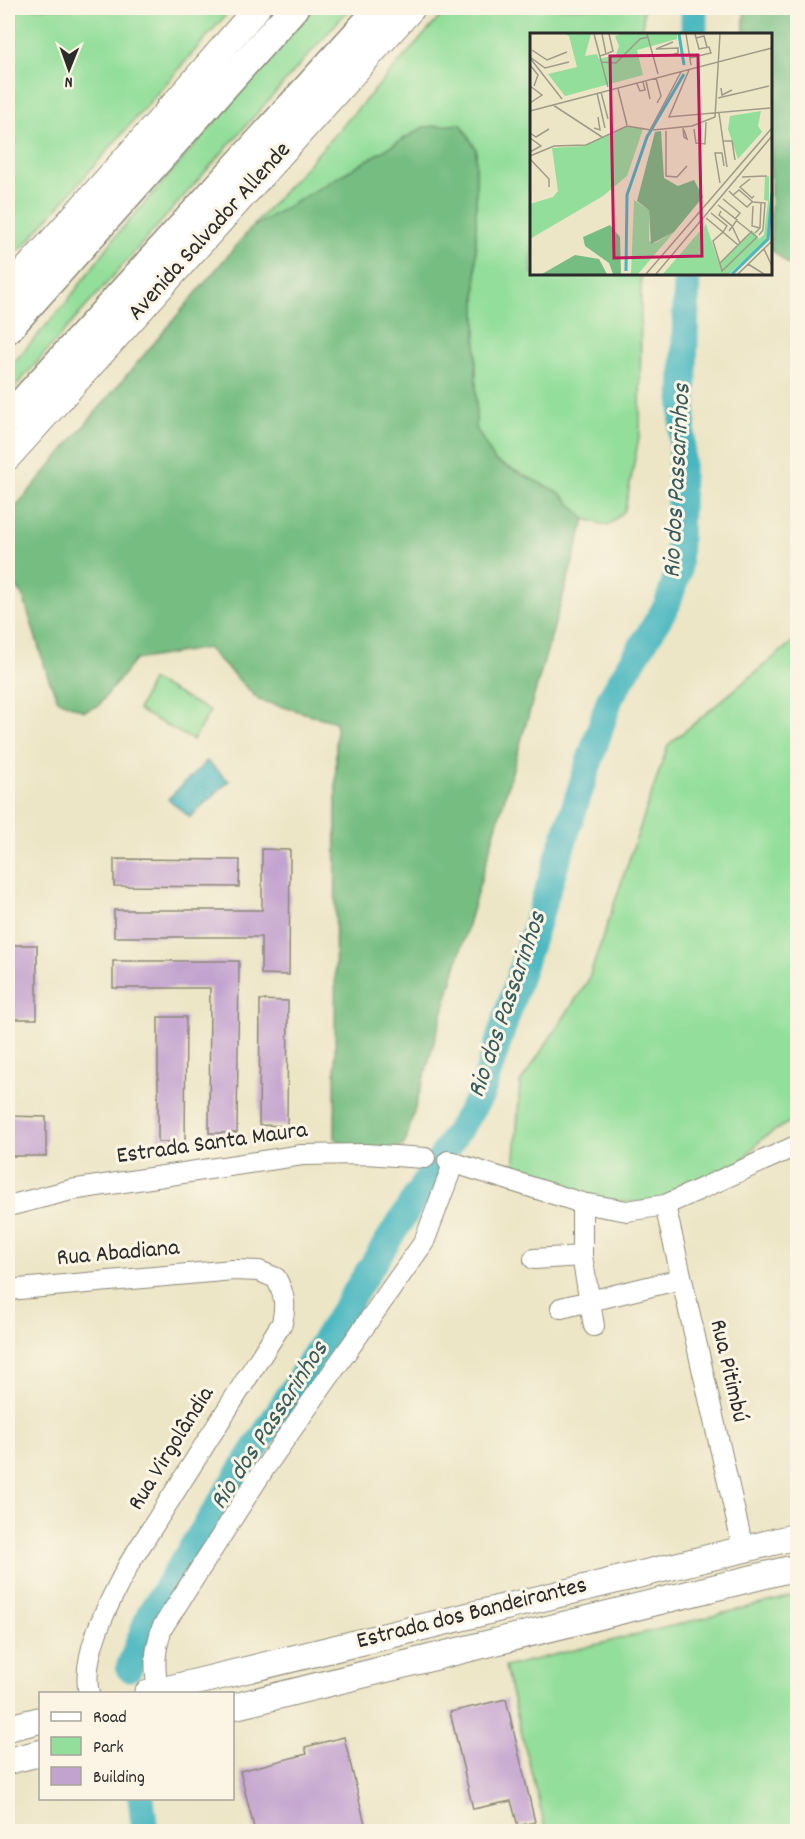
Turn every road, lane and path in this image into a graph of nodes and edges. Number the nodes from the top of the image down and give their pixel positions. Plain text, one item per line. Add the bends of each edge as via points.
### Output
1 (257, 8) edge
2 (289, 8) edge
3 (294, 8) edge
4 (380, 8) edge
5 (412, 8) edge
6 (345, 46) junction
7 (170, 109) junction
8 (259, 177) junction
9 (8, 290) edge
10 (8, 329) edge
11 (8, 418) edge
12 (8, 457) edge
13 (798, 1145) edge
14 (425, 1158) dead end
15 (582, 1203) junction
16 (665, 1205) junction
17 (8, 1206) edge
18 (582, 1256) junction
19 (534, 1259) dead end
20 (233, 1270) joint
21 (681, 1279) junction
22 (8, 1290) edge
23 (589, 1302) junction
24 (561, 1308) dead end
25 (594, 1326) dead end
26 (798, 1536) edge
27 (743, 1548) junction
28 (798, 1567) edge
29 (570, 1591) junction
30 (577, 1622) junction
31 (89, 1692) edge
32 (152, 1692) edge
33 (234, 1707) edge
34 (39, 1720) edge
35 (8, 1728) edge
36 (39, 1753) edge
37 (8, 1761) edge

1 - 7 main road
2 - 7 highway via 221,67 192,99
3 - 10 highway
4 - 6 highway, Avenida Salvador Allende
5 - 8 main road, Avenida Salvador Allende
6 - 8 highway via 332,72 273,147
6 - 11 highway, Avenida Salvador Allende
7 - 9 main road
8 - 12 main road, Avenida Salvador Allende
13 - 16 street
14 - 17 street, Estrada Santa Maura via 302,1155 71,1190
15 - 16 street via 627,1211
15 - 18 street
15 - 32 street via 451,1162 424,1242 264,1468 162,1628
16 - 21 street, Rua Pitimbú
18 - 19 street
18 - 23 street
20 - 22 street, Rua Abadiana
20 - 31 street, Rua Virgolândia via 260,1271 276,1278 286,1305 282,1323 124,1574 97,1633 89,1661
21 - 23 street
21 - 27 street, Rua Pitimbú
23 - 24 street
23 - 25 street
26 - 27 main road, Estrada dos Bandeirantes
27 - 29 main road, Estrada dos Bandeirantes
28 - 30 main road, Estrada dos Bandeirantes
29 - 30 main road via 590,1598 591,1606
29 - 32 main road, Estrada dos Bandeirantes
30 - 33 main road, Estrada dos Bandeirantes
34 - 35 main road
36 - 37 main road

